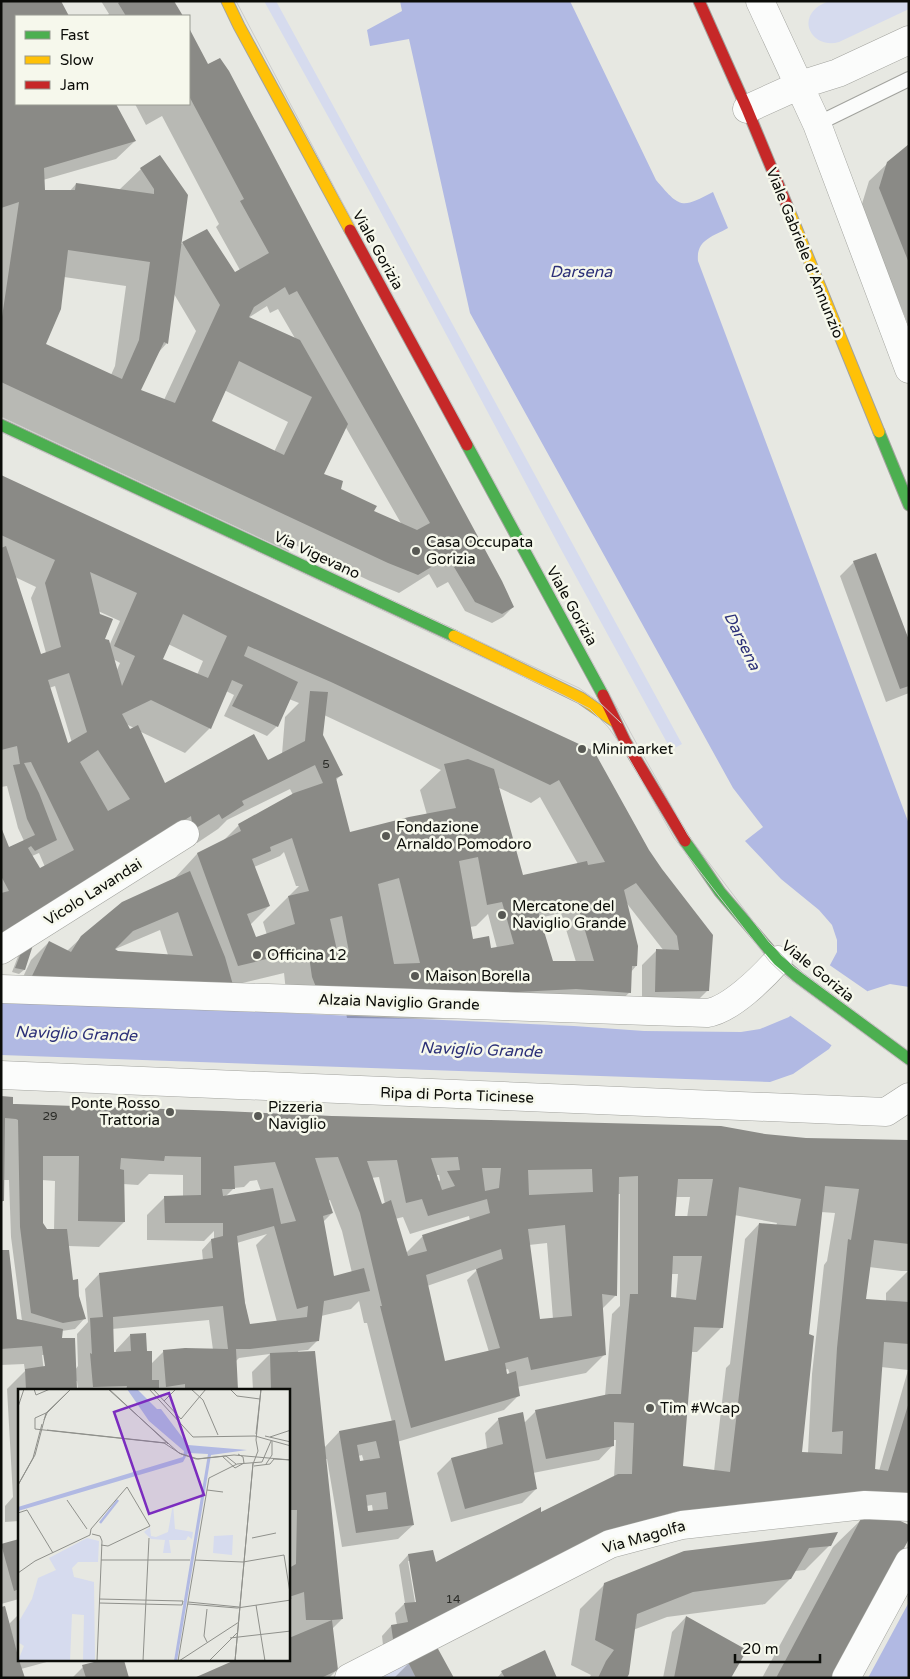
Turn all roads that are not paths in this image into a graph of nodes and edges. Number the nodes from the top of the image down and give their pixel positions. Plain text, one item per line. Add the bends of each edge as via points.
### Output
1 (227, 1) edge
2 (699, 1) edge
3 (761, 2) edge
4 (909, 40) edge
5 (909, 79) edge
6 (800, 85) junction
7 (747, 109) junction
8 (817, 124) junction
9 (909, 369) edge
10 (1, 425) edge
11 (909, 505) edge
12 (616, 722) junction
13 (186, 834) dead end
14 (1, 950) edge
15 (788, 969) junction
16 (1, 989) edge
17 (909, 1059) edge
18 (1, 1075) edge
19 (909, 1097) edge
20 (909, 1507) edge
21 (909, 1562) edge
22 (349, 1678) edge
23 (846, 1678) edge

1 - 12 street, Viale Gorizia
2 - 7 street, Viale Gabriele d'Annunzio
3 - 6 street
4 - 6 street via 838,73
5 - 8 lane
6 - 7 street
6 - 8 street
7 - 11 street, Viale Gabriele d'Annunzio
8 - 9 street
10 - 12 street, Via Vigevano via 470,643 581,698
12 - 15 street, Viale Gorizia via 682,836 715,884
13 - 14 street, Vicolo Lavandai
15 - 16 street, Alzaia Naviglio Grande via 757,983 725,1008 707,1013
15 - 17 street, Viale Gorizia
18 - 19 street, Ripa di Porta Ticinese via 886,1112
20 - 22 street, Via Magolfa via 865,1505 682,1525 610,1544
21 - 23 street

